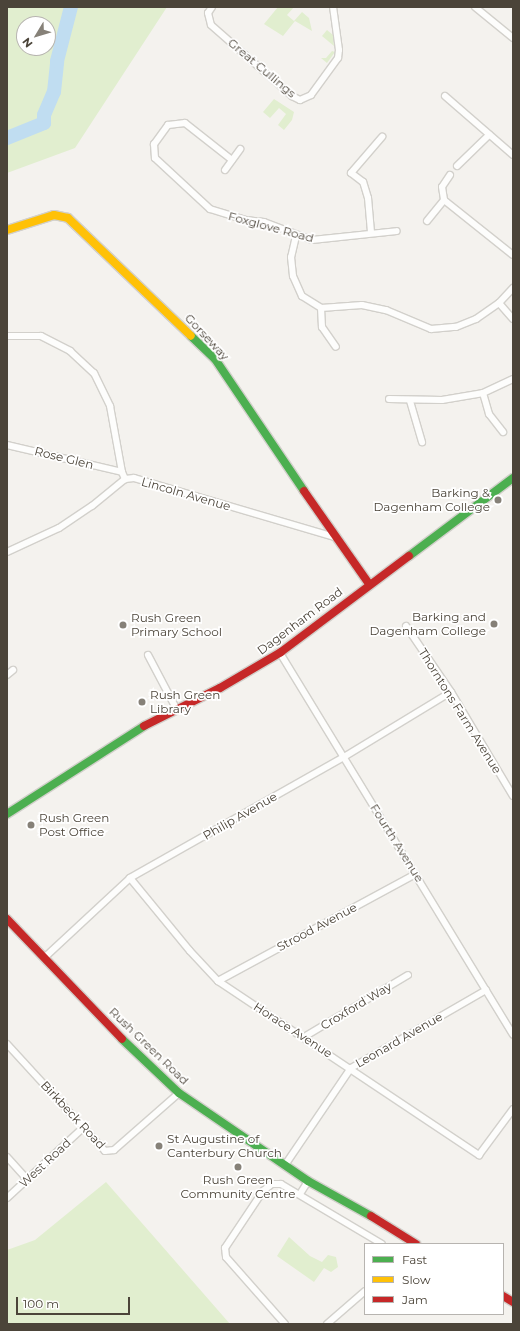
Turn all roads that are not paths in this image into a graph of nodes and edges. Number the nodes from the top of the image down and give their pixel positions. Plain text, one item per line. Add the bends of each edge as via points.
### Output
1 (212, 7) edge
2 (334, 7) edge
3 (475, 7) edge
4 (513, 38) edge
5 (445, 96) dead end
6 (489, 134) junction
7 (382, 137) dead end
8 (240, 149) dead end
9 (513, 155) edge
10 (232, 160) junction
11 (457, 166) dead end
12 (225, 170) dead end
13 (450, 175) dead end
14 (444, 200) junction
15 (427, 221) dead end
16 (7, 230) edge
17 (397, 231) dead end
18 (371, 232) junction
19 (296, 236) junction
20 (513, 256) edge
21 (513, 288) edge
22 (499, 303) junction
23 (321, 308) junction
24 (513, 319) edge
25 (7, 336) edge
26 (336, 347) dead end
27 (513, 379) edge
28 (482, 393) junction
29 (389, 399) dead end
30 (410, 401) junction
31 (503, 432) dead end
32 (422, 442) dead end
33 (7, 445) edge
34 (122, 472) junction
35 (513, 478) edge
36 (125, 480) junction
37 (335, 537) junction
38 (7, 552) edge
39 (369, 584) junction
40 (406, 626) dead end
41 (280, 653) junction
42 (148, 655) dead end
43 (13, 670) dead end
44 (7, 675) edge
45 (450, 692) junction
46 (176, 708) junction
47 (344, 757) junction
48 (513, 796) edge
49 (7, 814) edge
50 (416, 874) junction
51 (130, 878) junction
52 (7, 919) edge
53 (44, 958) junction
54 (408, 976) dead end
55 (218, 981) junction
56 (486, 990) junction
57 (513, 1034) edge
58 (304, 1037) junction
59 (7, 1044) edge
60 (351, 1068) junction
61 (179, 1093) junction
62 (513, 1109) edge
63 (84, 1127) junction
64 (7, 1157) edge
65 (285, 1165) junction
66 (27, 1179) junction
67 (308, 1181) junction
68 (300, 1194) junction
69 (7, 1198) edge
70 (380, 1243) edge
71 (411, 1243) edge
72 (364, 1292) edge
73 (504, 1297) edge
74 (513, 1302) edge
75 (285, 1324) edge
76 (327, 1324) edge

1 - 2 street, Great Cullings via 208,13 211,25 292,96 300,100 311,96 338,58
3 - 4 street
5 - 6 street
6 - 9 street
6 - 11 street
7 - 18 street via 351,173 363,182 368,198
8 - 10 street
10 - 12 street
10 - 19 street, Foxglove Road via 185,123 168,125 154,144 155,158 210,209 245,220 264,222
13 - 14 street via 442,187
14 - 15 street
14 - 20 street
16 - 37 street, Gorseway via 54,215 68,218 146,291 214,359
17 - 18 street, Foxglove Road
18 - 19 street, Foxglove Road via 312,240
19 - 23 street via 291,257 293,276 302,296
21 - 22 street
22 - 23 street via 476,319 456,327 431,329 386,310 362,305
22 - 24 street
23 - 26 street via 322,327
25 - 34 street via 41,336 70,351 94,373 110,406
27 - 28 street
28 - 30 street via 442,400
28 - 31 street via 489,414
29 - 30 street
30 - 32 street
33 - 34 street, Rose Glen
34 - 36 street
35 - 39 street, Dagenham Road
36 - 37 street, Lincoln Avenue via 134,478
36 - 38 street, Lincoln Avenue via 59,528
37 - 39 street, Gorseway
39 - 41 street, Dagenham Road
40 - 45 street, Thorntons Farm Avenue
41 - 46 street, Dagenham Road via 220,688
41 - 47 street, Fourth Avenue
42 - 46 street
43 - 44 street
45 - 47 street, Philip Avenue
45 - 48 street, Thorntons Farm Avenue
46 - 49 street, Dagenham Road via 108,748
47 - 50 street, Fourth Avenue
47 - 51 street, Philip Avenue
50 - 55 street, Strood Avenue
50 - 56 street, Fourth Avenue
51 - 53 street, Philip Avenue
51 - 55 street, Horace Avenue
52 - 53 street, Rush Green Road
53 - 61 street, Rush Green Road via 143,1061
54 - 58 street, Croxford Way
55 - 58 street, Horace Avenue
56 - 57 street, Fourth Avenue
56 - 60 street, Leonard Avenue
58 - 60 street, Horace Avenue
59 - 63 street, Birkbeck Road
60 - 62 street, Horace Avenue via 479,1156
60 - 65 street, Leonard Avenue
61 - 63 street, Birkbeck Road via 114,1150 105,1151
61 - 65 street, Rush Green Road
63 - 66 street, West Road
64 - 66 street
65 - 67 street, Rush Green Road
66 - 69 street, West Road
67 - 68 street
67 - 71 street, Rush Green Road via 359,1208
68 - 70 street
68 - 75 street via 281,1184 272,1184 263,1192 225,1248 226,1257
72 - 76 street
73 - 74 street

